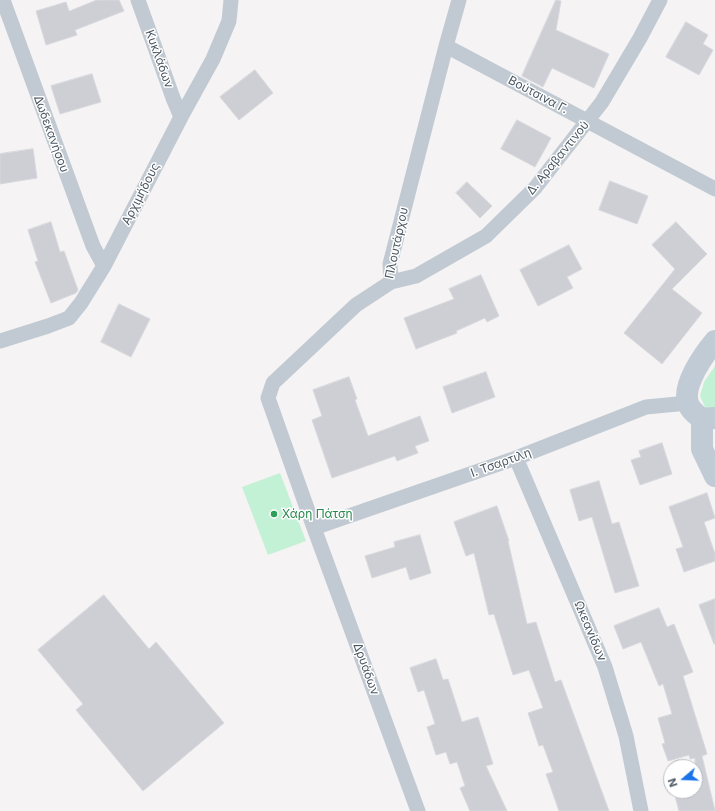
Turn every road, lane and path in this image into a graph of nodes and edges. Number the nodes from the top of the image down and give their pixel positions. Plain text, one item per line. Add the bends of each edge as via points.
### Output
1 (138, 0) edge
2 (231, 0) edge
3 (459, 0) edge
4 (660, 0) edge
5 (5, 2) edge
6 (446, 46) junction
7 (181, 117) junction
8 (587, 122) junction
9 (715, 189) edge
10 (104, 266) junction
11 (391, 282) junction
12 (0, 340) edge
13 (715, 341) edge
14 (688, 403) junction
15 (709, 418) edge
16 (516, 458) junction
17 (715, 476) edge
18 (314, 528) junction
19 (418, 811) edge
20 (642, 811) edge

1 - 7 street, Κυκλάδων
2 - 7 street, Αρχιμήδους via 228,21 213,59
3 - 6 street, Πλουτάρχου
4 - 8 street, Δ. Αραβαντινού via 602,102
5 - 10 street, Δωδεκανήσου via 93,246
6 - 8 street, Βούτσινα Γ.
6 - 11 street, Πλουτάρχου via 390,264
7 - 10 street, Αρχιμήδους
8 - 9 street, Βούτσινα Γ.
8 - 11 street, Δ. Αραβαντινού via 535,188 486,236 416,276
10 - 12 street, Αρχιμήδους via 69,318
11 - 18 street, Πλουτάρχου via 356,305 272,383 268,398
13 - 14 street via 706,352 688,387
14 - 15 street via 694,413
14 - 16 street, Ι. Τσαρτιλη via 646,407
15 - 17 street via 702,449
16 - 18 street, Ι. Τσαρτιλη
16 - 20 street, Ωκεανίδων via 605,666 626,736
18 - 19 street, Δρυάδων

